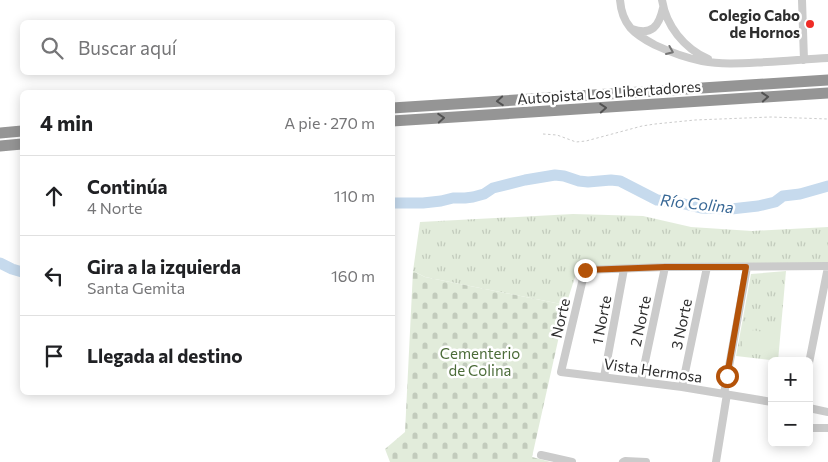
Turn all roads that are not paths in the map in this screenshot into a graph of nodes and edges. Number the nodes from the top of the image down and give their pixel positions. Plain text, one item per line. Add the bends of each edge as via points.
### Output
1 (620, 0) edge
2 (802, 0) edge
3 (663, 4) edge
4 (628, 26) junction
5 (828, 58) edge
6 (804, 60) junction
7 (720, 63) junction
8 (828, 80) edge
9 (828, 93) edge
10 (395, 108) edge
11 (395, 121) edge
12 (20, 131) edge
13 (0, 132) edge
14 (20, 144) edge
15 (0, 146) edge
16 (828, 266) edge
17 (665, 267) junction
18 (707, 267) junction
19 (746, 267) junction
20 (624, 269) junction
21 (810, 357) edge
22 (561, 372) joint
23 (604, 377) junction
24 (642, 381) junction
25 (682, 387) junction
26 (726, 394) junction
27 (768, 401) edge
28 (813, 409) edge
29 (828, 412) edge
30 (813, 428) edge
31 (828, 428) edge
32 (541, 455) dead end
33 (572, 462) edge
34 (623, 462) edge
35 (646, 462) edge
36 (716, 462) edge

1 - 4 street
2 - 6 street
3 - 4 street via 659,22 651,30 641,31
3 - 7 street via 671,25 685,44 700,55
4 -> 7 street via 640,37 677,54
5 - 6 street
6 - 7 street
8 -> 10 highway, Autopista Los Libertadores
11 -> 9 highway, Autopista Los Libertadores
12 - 13 highway
14 - 15 highway
16 - 19 street
16 - 21 street
17 - 18 street
17 - 20 street
17 - 24 street, 2 Norte
18 - 19 street
18 - 25 street, 3 Norte
19 - 26 street
20 - 22 street, Norte via 585,270
20 - 23 street, 1 Norte
22 - 23 street, Vista Hermosa
23 - 24 street, Vista Hermosa
24 - 25 street, Vista Hermosa
25 - 26 street, Vista Hermosa
26 - 27 street, Vista Hermosa
26 - 36 street
28 - 29 street
30 - 31 street
32 - 33 street
34 - 35 street

